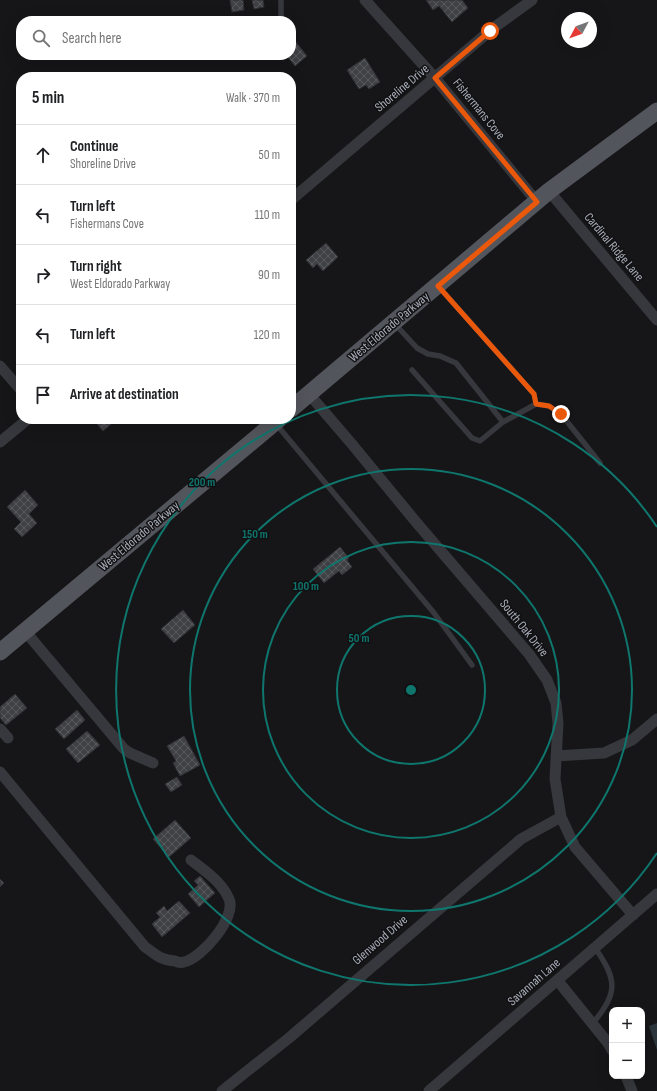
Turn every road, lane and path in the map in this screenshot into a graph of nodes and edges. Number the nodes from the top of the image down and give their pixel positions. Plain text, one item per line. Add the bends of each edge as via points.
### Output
1 (281, 0) edge
2 (365, 0) edge
3 (532, 0) edge
4 (281, 16) edge
5 (435, 78) junction
6 (657, 111) edge
7 (296, 196) edge
8 (543, 196) junction
9 (438, 286) junction
10 (657, 320) edge
11 (394, 323) junction
12 (0, 366) edge
13 (412, 370) dead end
14 (16, 384) edge
15 (309, 394) junction
16 (536, 404) junction
17 (296, 405) edge
18 (503, 422) junction
19 (22, 424) edge
20 (273, 424) edge
21 (279, 424) edge
22 (0, 442) edge
23 (600, 463) dead end
24 (25, 631) junction
25 (0, 652) edge
26 (472, 665) dead end
27 (657, 719) edge
28 (0, 728) edge
29 (8, 738) dead end
30 (556, 756) junction
31 (154, 763) dead end
32 (0, 772) edge
33 (561, 817) junction
34 (191, 860) dead end
35 (657, 894) edge
36 (633, 915) junction
37 (595, 948) junction
38 (558, 981) junction
39 (592, 1024) junction
40 (609, 1045) edge
41 (627, 1079) edge
42 (222, 1091) edge
43 (429, 1091) edge
44 (632, 1091) edge

1 - 4 lane
2 - 5 street, Fishermans Cove
3 - 5 street, Shoreline Drive via 492,29
5 - 7 street, Shoreline Drive
5 - 8 street, Fishermans Cove
6 - 8 main road, West Eldorado Parkway
8 - 9 main road, West Eldorado Parkway
8 - 10 street, Cardinal Ridge Lane
9 - 11 main road, West Eldorado Parkway
9 - 16 lane via 534,394
11 - 15 main road, West Eldorado Parkway
11 - 18 lane via 417,348 456,363
12 - 14 street
13 - 18 lane via 472,438 480,441
15 - 17 main road, West Eldorado Parkway
15 - 30 street, South Oak Drive via 529,654 547,680 556,703
16 - 18 lane
16 - 23 lane via 549,406 561,414
19 - 22 street
20 - 24 main road, West Eldorado Parkway
21 - 26 lane via 434,613
24 - 25 main road, West Eldorado Parkway
24 - 31 street via 124,749
27 - 30 street via 632,740 604,753
28 - 29 street
30 - 33 street, South Oak Drive via 555,779
32 - 34 street via 145,947 164,960 184,962 198,954 215,938 230,914 230,900 221,886
33 - 36 street, South Oak Drive via 575,847
33 - 42 street, Glenwood Drive via 521,839 289,1038
35 - 36 street, Savannah Lane
36 - 37 street, Savannah Lane
37 - 38 street, Savannah Lane
37 - 39 lane via 612,977 611,996
38 - 39 street
38 - 43 street, Savannah Lane
39 - 40 street
41 - 44 street

